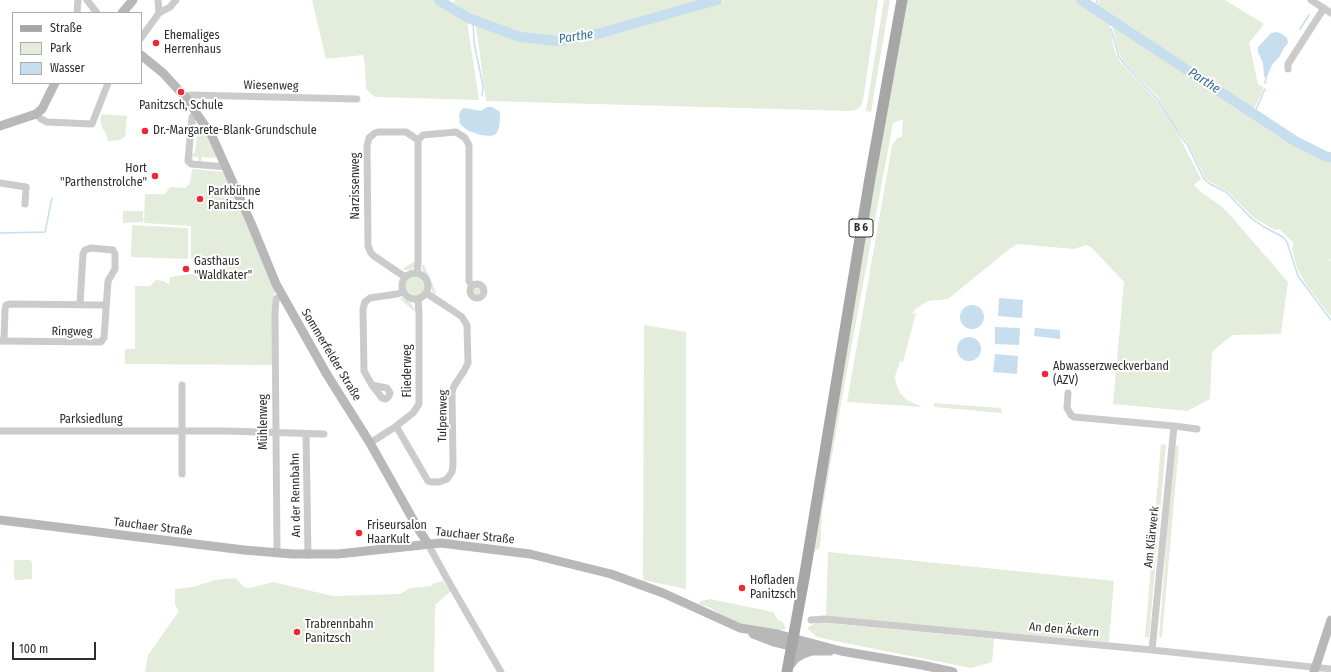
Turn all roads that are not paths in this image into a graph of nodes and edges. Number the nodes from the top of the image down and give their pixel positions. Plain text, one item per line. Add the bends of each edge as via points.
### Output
1 (78, 0) edge
2 (88, 0) edge
3 (133, 0) edge
4 (158, 0) edge
5 (176, 0) edge
6 (902, 0) edge
7 (1311, 0) edge
8 (1324, 5) edge
9 (77, 12) edge
10 (96, 12) edge
11 (123, 12) edge
12 (159, 12) junction
13 (1331, 13) edge
14 (142, 37) edge
15 (142, 56) edge
16 (1288, 69) dead end
17 (54, 84) edge
18 (108, 84) edge
19 (186, 98) junction
20 (357, 99) dead end
21 (36, 114) junction
22 (197, 114) junction
23 (0, 126) edge
24 (418, 140) junction
25 (227, 167) junction
26 (0, 183) edge
27 (25, 204) dead end
28 (417, 273) junction
29 (405, 277) junction
30 (472, 286) dead end
31 (403, 292) junction
32 (426, 293) junction
33 (282, 296) junction
34 (418, 299) junction
35 (80, 304) junction
36 (106, 305) junction
37 (2, 341) edge
38 (182, 385) dead end
39 (372, 385) dead end
40 (1068, 394) dead end
41 (396, 426) junction
42 (1174, 426) junction
43 (1197, 429) dead end
44 (0, 431) edge
45 (181, 431) junction
46 (276, 433) junction
47 (306, 434) junction
48 (324, 434) dead end
49 (370, 442) junction
50 (182, 474) dead end
51 (0, 520) edge
52 (428, 544) junction
53 (277, 553) junction
54 (308, 555) junction
55 (811, 620) dead end
56 (1331, 620) edge
57 (792, 642) junction
58 (1152, 650) junction
59 (812, 651) junction
60 (841, 651) junction
61 (1331, 669) edge
62 (1314, 670) edge
63 (787, 671) edge
64 (501, 672) edge
65 (953, 672) edge

1 - 9 street
2 - 10 street
3 - 11 street
4 - 12 street
5 - 12 street via 170,7
6 - 57 main road, B 6
7 - 8 street
8 - 13 street
8 - 16 street via 1288,64
12 - 14 street
15 - 19 street, Sommerfelder Straße via 163,73
17 - 21 street via 42,109
18 - 21 street via 92,124 47,122
19 - 20 street, Wiesenweg via 190,95
19 - 22 street, Sommerfelder Straße
21 - 23 street
22 - 25 street, Sommerfelder Straße via 212,136
22 - 25 street via 192,117 188,161 191,164
24 - 28 street
24 - 29 street, Narzissenweg via 406,132 378,132 369,138 367,146 368,246 374,256
24 - 30 street via 424,135 456,132 465,138 469,145 469,281
25 - 33 street, Sommerfelder Straße
26 - 27 street via 26,188
28 - 29 street
28 - 32 street via 427,280
29 - 31 street via 402,284
31 - 34 street via 410,298
31 - 39 street via 370,298 365,302 364,371
32 - 34 street
32 - 41 street, Tulpenweg via 462,317 467,325 468,363 452,392 453,464 452,472 447,479 439,482 428,481
33 - 46 street, Mühlenweg via 276,300 275,314
33 - 49 street, Sommerfelder Straße via 326,373
34 - 41 street, Fliederweg via 419,404 413,413
35 - 36 street, Ringweg
35 - 36 street, Ringweg via 83,254 90,248 111,249 115,253 115,269 108,281
35 - 37 street, Ringweg via 6,305
36 - 37 street, Ringweg via 104,338 101,342
38 - 45 street
40 - 42 street via 1067,408 1074,417
41 - 49 street, Fliederweg
42 - 43 street
42 - 58 street, Am Klärwerk
44 - 45 street, Parksiedlung
45 - 46 street, Parksiedlung
45 - 50 street
46 - 47 street, Parksiedlung
46 - 53 street, Mühlenweg
47 - 48 street, Parksiedlung
47 - 54 street, An der Rennbahn
49 - 52 street, Sommerfelder Straße
51 - 53 street, Tauchaer Straße
52 - 54 street, Tauchaer Straße
52 - 57 street, Tauchaer Straße via 455,544 530,554 611,574 663,593 755,635
52 - 64 street, Sommerfelder Straße
53 - 54 street, Tauchaer Straße
55 - 58 street, An den Äckern via 824,619
56 - 62 street
57 - 59 street
57 - 60 street
57 - 63 main road, B 6
58 - 62 street, An den Äckern
59 - 60 street
59 - 63 street via 796,658
60 - 65 street
61 - 62 street, An den Äckern

